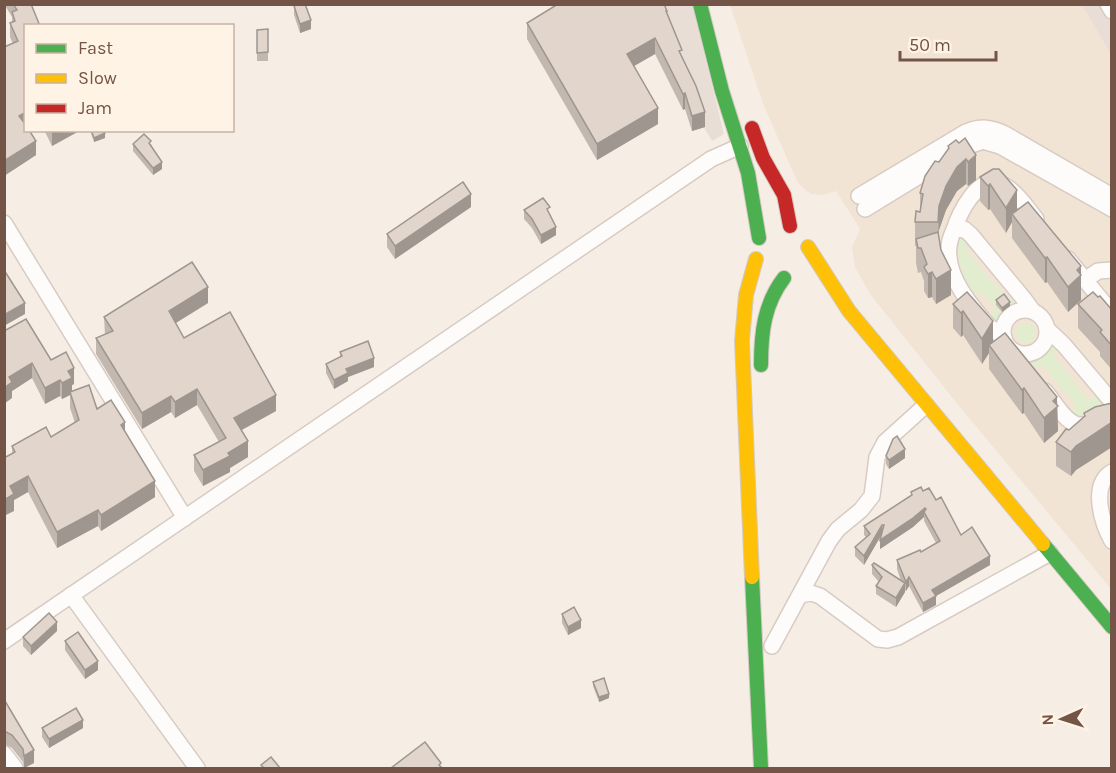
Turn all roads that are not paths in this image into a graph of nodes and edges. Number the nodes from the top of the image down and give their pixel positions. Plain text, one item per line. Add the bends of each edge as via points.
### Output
1 (700, 4) edge
2 (1108, 4) edge
3 (1112, 11) edge
4 (748, 117) dead end
5 (740, 146) junction
6 (1112, 196) edge
7 (1112, 210) edge
8 (4, 224) edge
9 (790, 226) junction
10 (1042, 227) edge
11 (954, 230) junction
12 (759, 238) junction
13 (1057, 244) edge
14 (808, 247) junction
15 (756, 259) junction
16 (1112, 270) edge
17 (795, 273) junction
18 (1085, 280) junction
19 (1032, 310) junction
20 (1112, 313) edge
21 (1047, 329) junction
22 (1008, 343) junction
23 (1028, 369) edge
24 (761, 374) dead end
25 (1039, 383) edge
26 (1112, 402) edge
27 (926, 405) junction
28 (1112, 417) edge
29 (1112, 472) edge
30 (185, 518) junction
31 (1112, 541) edge
32 (1050, 553) junction
33 (800, 595) junction
34 (71, 596) junction
35 (771, 623) dead end
36 (1112, 627) edge
37 (4, 641) edge
38 (772, 651) joint
39 (4, 754) edge
40 (15, 768) edge
41 (197, 768) edge
42 (760, 768) edge

1 - 5 highway
2 - 3 street
4 - 9 highway via 763,158 784,195
5 - 12 highway via 752,189
5 - 30 street via 711,159
6 - 7 street via 986,127 966,132 862,202 983,141 1000,146
8 - 30 street
9 - 12 highway via 772,226
9 - 14 highway via 802,234
10 - 11 street via 1012,192 997,182 985,185 972,196 959,213
11 - 19 street via 964,229 971,235
11 - 22 street via 950,264 957,286 990,328
12 - 15 highway
13 - 18 street
14 - 17 highway via 806,261
14 - 27 highway via 849,311
15 - 17 highway via 767,273
15 - 42 highway via 746,295 742,341
16 - 18 street via 1098,271
17 - 24 highway via 778,285 765,312
18 - 20 street
19 - 21 street
19 - 22 street via 1013,313 1005,324
21 - 22 street via 1045,342 1036,351 1023,354
21 - 26 street
22 - 23 street
25 - 28 street via 1071,423 1082,425
27 - 32 highway
27 - 33 street via 885,442 877,458 872,496 829,541
29 - 31 street via 1102,480 1100,497 1102,516
30 - 34 street
32 - 33 street via 887,640 878,639 820,596
32 - 36 highway
33 - 38 street
34 - 37 street
34 - 41 street
35 - 38 highway
39 - 40 street

